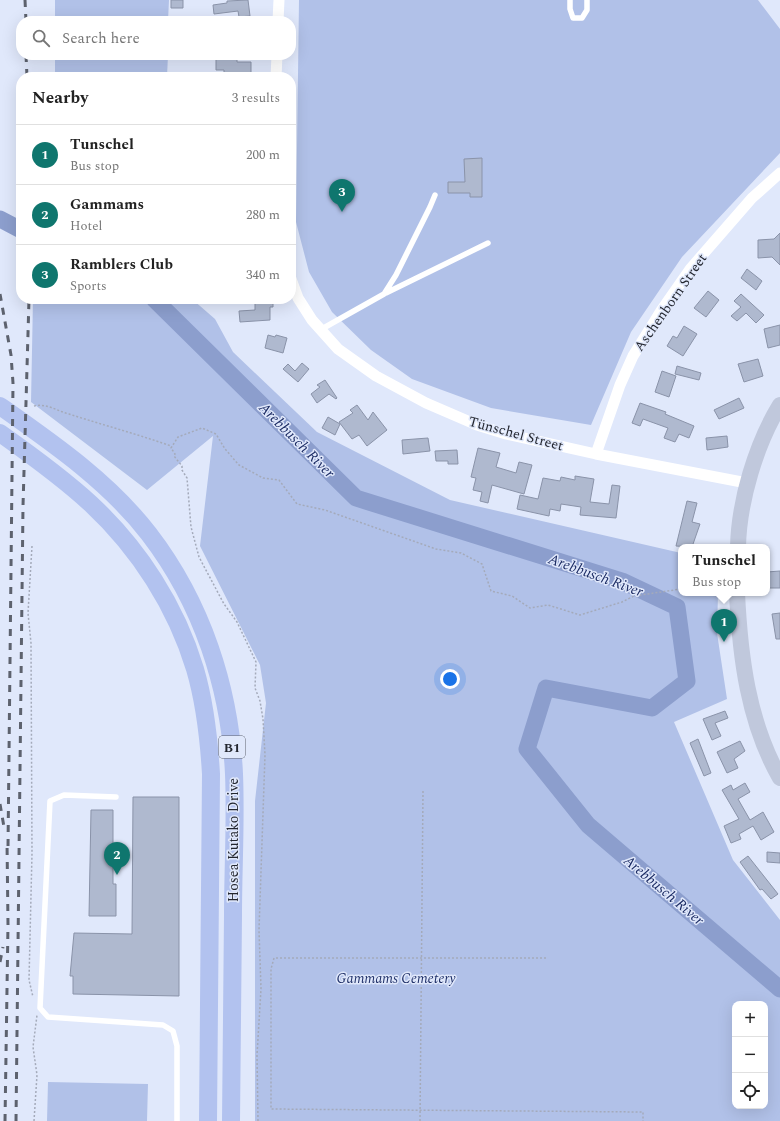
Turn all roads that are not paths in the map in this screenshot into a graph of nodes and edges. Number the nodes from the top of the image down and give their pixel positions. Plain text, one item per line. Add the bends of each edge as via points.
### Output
1 (279, 0) edge
2 (570, 0) edge
3 (587, 0) edge
4 (278, 16) edge
5 (277, 60) edge
6 (276, 72) edge
7 (780, 173) edge
8 (434, 195) dead end
9 (488, 243) dead end
10 (296, 293) edge
11 (384, 294) junction
12 (320, 330) junction
13 (780, 405) edge
14 (0, 406) edge
15 (0, 433) edge
16 (596, 454) junction
17 (747, 483) junction
18 (738, 544) edge
19 (737, 596) edge
20 (780, 778) edge
21 (116, 797) dead end
22 (177, 1121) edge
23 (208, 1121) edge
24 (231, 1121) edge

1 - 4 street
2 - 3 lane via 573,18 582,18 587,10
5 - 6 street
7 - 16 street, Aschenborn Street via 752,198 691,268 661,311 633,356
8 - 11 lane via 396,275
9 - 11 lane
10 - 12 street, Tünschel Street
11 - 12 lane
12 - 16 street, Tünschel Street via 350,358 394,387 426,403 477,425
13 - 17 street
14 - 24 main road, Hosea Kutako Drive / B1 via 45,437 98,480 149,534 188,596 218,670 229,725 234,775
15 - 23 main road, Hosea Kutako Drive / B1 via 91,503 129,544 154,578 182,631 196,670 209,739 212,774
16 - 17 street, Tünschel Street
17 - 18 street
19 - 20 street via 740,643 756,720
21 - 22 lane via 64,796 50,801 40,1008 48,1017 163,1025 173,1031 177,1046

